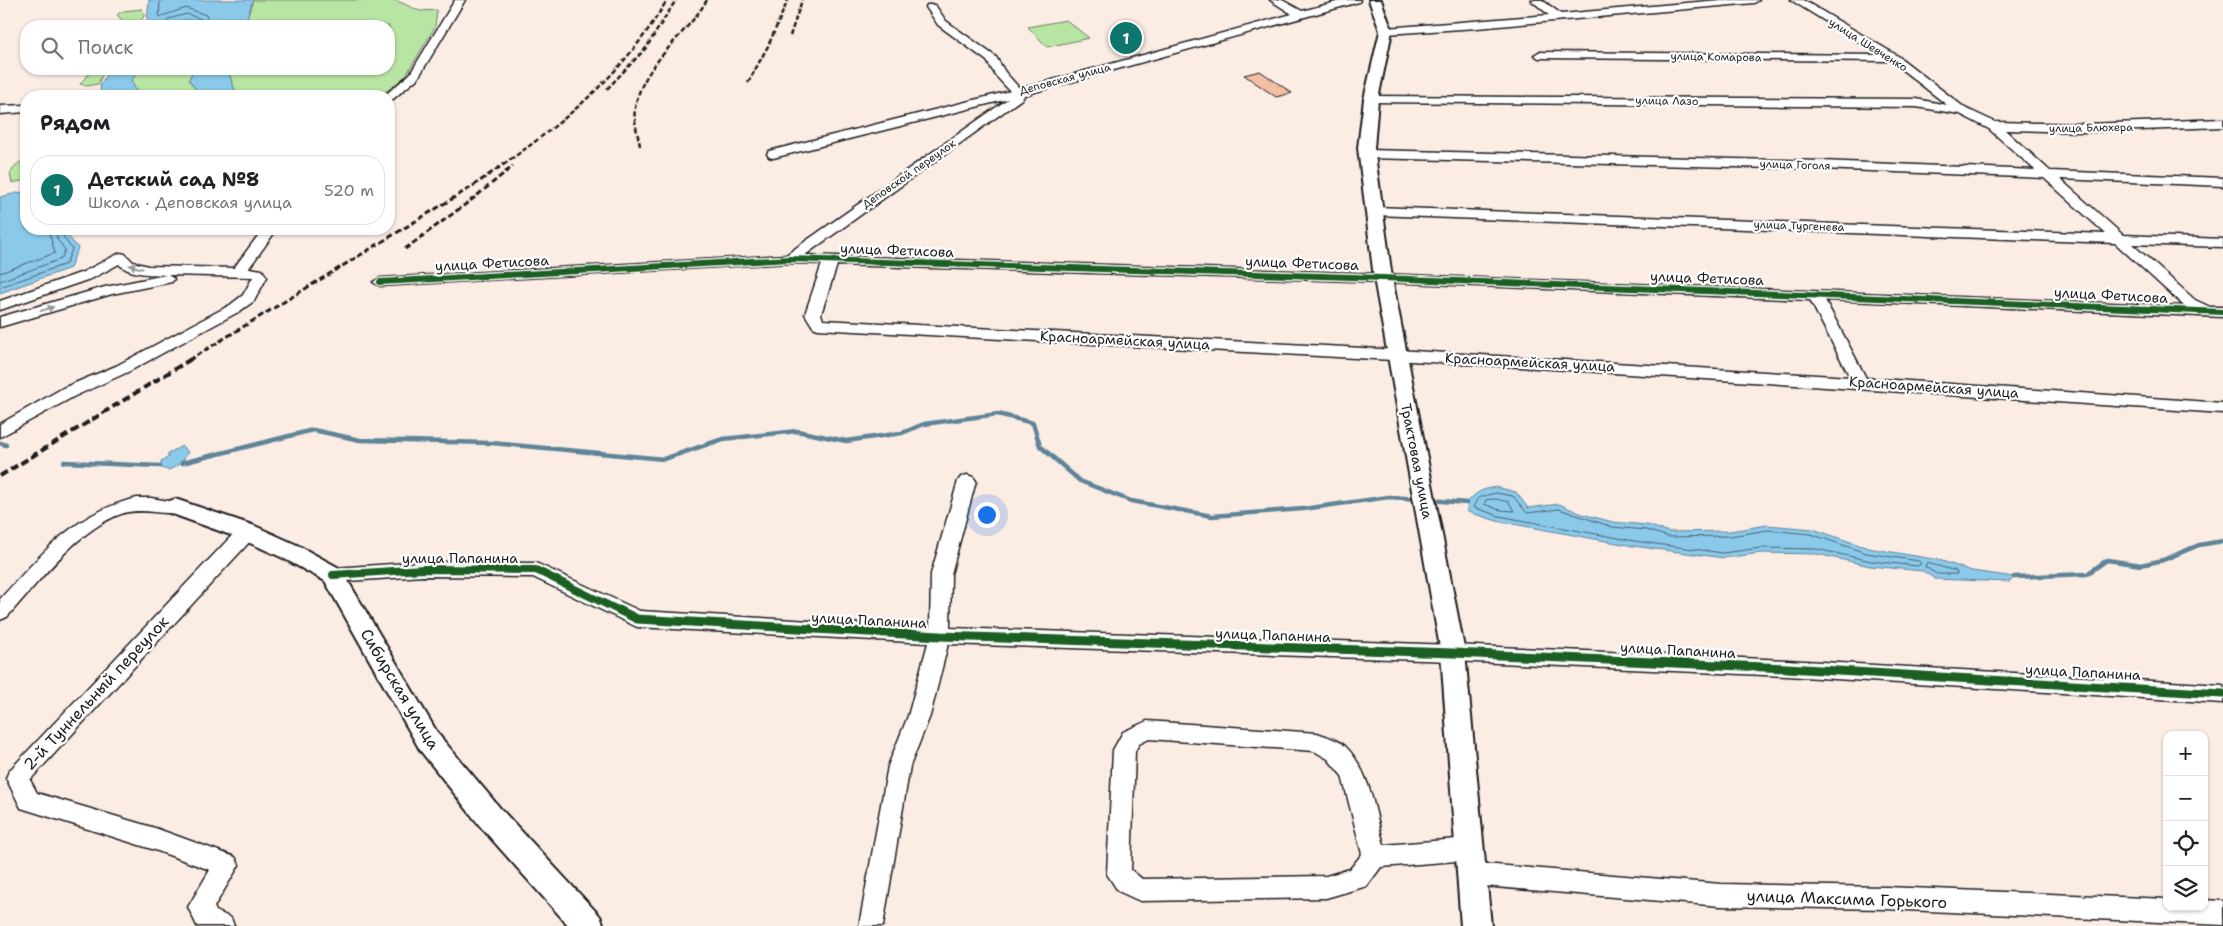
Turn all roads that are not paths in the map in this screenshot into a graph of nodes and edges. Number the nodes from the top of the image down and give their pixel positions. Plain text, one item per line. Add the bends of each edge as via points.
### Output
1 (460, 0) edge
2 (1275, 0) edge
3 (1354, 0) edge
4 (1375, 0) edge
5 (1536, 0) edge
6 (1754, 0) edge
7 (1796, 0) edge
8 (931, 7) dead end
9 (1300, 14) junction
10 (1560, 18) junction
11 (1386, 31) junction
12 (1539, 55) dead end
13 (1894, 58) junction
14 (1022, 91) junction
15 (395, 92) edge
16 (1371, 99) junction
17 (20, 109) edge
18 (0, 110) edge
19 (1962, 111) junction
20 (2223, 123) edge
21 (1993, 126) junction
22 (773, 154) dead end
23 (1367, 154) junction
24 (2048, 176) junction
25 (2223, 182) edge
26 (1376, 210) junction
27 (266, 235) edge
28 (2117, 239) junction
29 (2223, 243) edge
30 (790, 259) junction
31 (831, 260) junction
32 (219, 272) junction
33 (238, 273) junction
34 (1383, 278) junction
35 (380, 282) dead end
36 (1815, 295) junction
37 (0, 306) edge
38 (2219, 316) edge
39 (0, 322) edge
40 (1396, 354) junction
41 (1860, 382) junction
42 (2223, 408) edge
43 (0, 431) edge
44 (967, 481) dead end
45 (175, 507) joint
46 (247, 532) junction
47 (333, 575) junction
48 (0, 612) edge
49 (940, 636) junction
50 (1453, 654) junction
51 (2223, 694) edge
52 (1374, 857) junction
53 (1470, 862) junction
54 (2223, 913) edge
55 (222, 926) edge
56 (590, 926) edge
57 (870, 926) edge
58 (1476, 926) edge

1 - 15 street via 414,76
2 - 9 street
3 - 9 street, Деповская улица
4 - 11 street
5 - 10 street
6 - 10 street
7 - 13 street, улица Шевченко
8 - 14 street via 942,23 992,59 1000,74
9 - 14 street, Деповская улица
10 - 11 street
11 - 16 street, Трактовая улица
12 - 13 street, улица Комарова
13 - 19 street, улица Шевченко
14 - 22 street, Деповская улица
14 - 30 street, Деповской переулок
16 - 19 street, улица Лазо via 1916,104
16 - 23 street, Трактовая улица
17 - 18 street
19 - 21 street, улица Блюхера
20 - 21 street, улица Блюхера via 2086,128
21 - 24 street
23 - 24 street, улица Гоголя via 1821,165
23 - 26 street, Трактовая улица
24 - 25 street, улица Гоголя
24 - 28 street
26 - 28 street, улица Тургенева
26 - 34 street, Трактовая улица
27 - 33 street
28 - 29 street, улица Тургенева
28 - 38 street via 2190,303
30 - 31 street, улица Фетисова
30 - 35 street, улица Фетисова
31 - 34 street, улица Фетисова
31 - 40 street, Красноармейская улица via 813,314 818,324
32 - 33 street
32 -> 37 street via 148,270 128,265 120,257 88,275
39 -> 32 street via 145,282
33 - 43 street via 260,277 249,298 235,308
34 - 36 street, улица Фетисова
34 - 40 street, Трактовая улица
36 - 38 street, улица Фетисова
36 - 41 street
40 - 41 street, Красноармейская улица
40 - 50 street, Трактовая улица
41 - 42 street, Красноармейская улица
44 - 49 street via 941,574
45 - 46 street
45 - 48 street via 138,504 111,510 77,532
46 - 47 street
46 - 55 street, 2-й Туннельный переулок via 17,778 29,801 227,865 200,907 207,919
47 - 49 street, улица Папанина via 422,569 536,570 638,619
47 - 56 street, Сибирская улица via 429,742 490,817
49 - 50 street, улица Папанина
49 - 57 street via 919,716 899,766
50 - 51 street, улица Папанина via 1787,668
50 - 53 street, Трактовая улица
52 - 52 street via 1352,772 1336,752 1317,742 1147,730 1131,738 1124,750 1119,874 1140,890 1326,887 1358,878
52 - 53 street, улица Максима Горького
53 - 54 street, улица Максима Горького via 1721,895 1886,898
53 - 58 street, Трактовая улица

